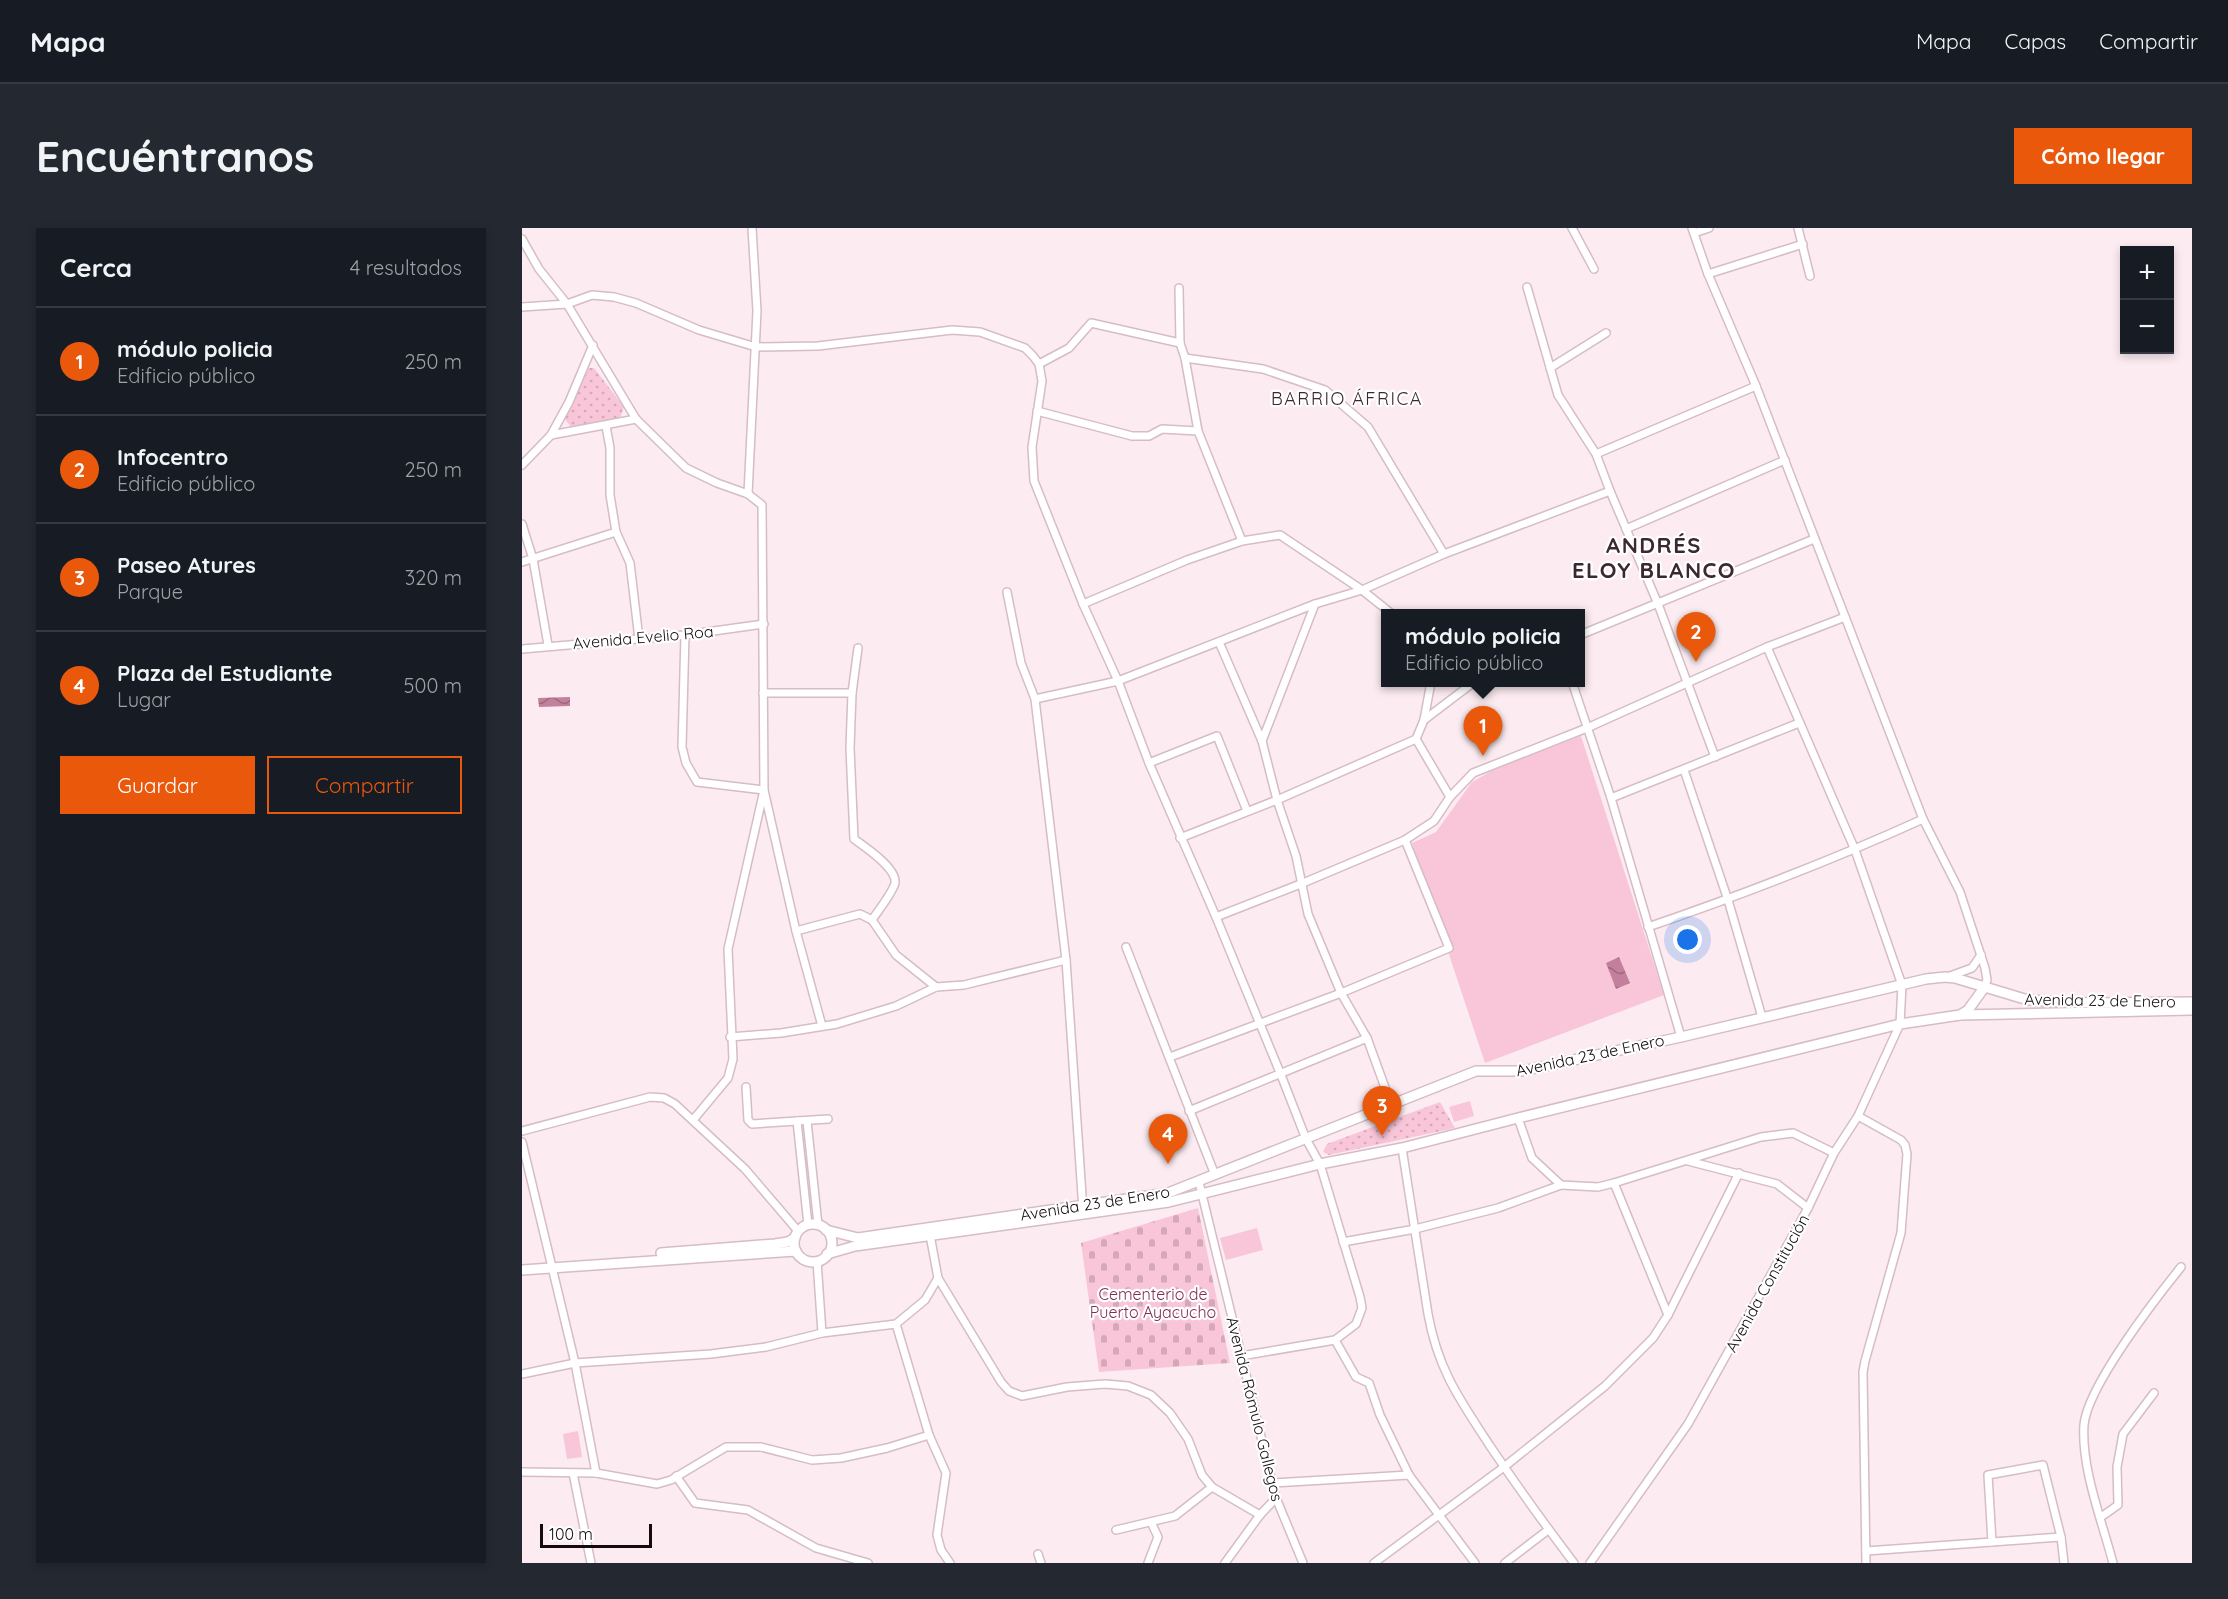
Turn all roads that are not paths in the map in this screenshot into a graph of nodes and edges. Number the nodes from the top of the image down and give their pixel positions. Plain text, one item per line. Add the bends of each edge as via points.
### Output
1 (752, 228) edge
2 (1572, 228) edge
3 (1708, 228) edge
4 (1798, 228) edge
5 (1693, 230) edge
6 (522, 239) edge
7 (1803, 244) junction
8 (1594, 269) dead end
9 (1708, 274) junction
10 (1810, 276) dead end
11 (1527, 286) dead end
12 (1179, 288) dead end
13 (567, 304) junction
14 (522, 307) edge
15 (1606, 333) dead end
16 (1180, 343) junction
17 (593, 345) junction
18 (756, 347) junction
19 (1185, 358) junction
20 (1039, 364) junction
21 (1550, 368) junction
22 (1756, 386) junction
23 (1037, 411) junction
24 (636, 419) junction
25 (606, 426) junction
26 (1198, 430) junction
27 (550, 435) junction
28 (1596, 454) junction
29 (1785, 460) junction
30 (522, 465) edge
31 (1610, 491) junction
32 (748, 494) junction
33 (522, 524) edge
34 (1626, 529) junction
35 (616, 532) junction
36 (1814, 539) junction
37 (1242, 540) junction
38 (1444, 554) junction
39 (533, 559) junction
40 (522, 562) edge
41 (1362, 590) junction
42 (1007, 592) dead end
43 (1083, 604) junction
44 (1315, 604) junction
45 (1658, 604) junction
46 (1386, 609) edge
47 (1845, 617) junction
48 (764, 624) junction
49 (1585, 633) edge
50 (685, 635) junction
51 (639, 639) junction
52 (1219, 642) junction
53 (548, 645) junction
54 (1767, 647) junction
55 (858, 648) dead end
56 (522, 649) edge
57 (1118, 681) junction
58 (1688, 682) junction
59 (1430, 687) edge
60 (1467, 687) edge
61 (1574, 687) edge
62 (763, 693) junction
63 (852, 693) junction
64 (1035, 699) junction
65 (1424, 720) junction
66 (1799, 723) junction
67 (1587, 728) junction
68 (1416, 739) junction
69 (1262, 741) junction
70 (1715, 757) junction
71 (1149, 763) junction
72 (1684, 770) junction
73 (764, 789) junction
74 (1450, 797) junction
75 (1611, 798) junction
76 (1277, 800) junction
77 (1247, 812) junction
78 (1923, 819) junction
79 (1180, 838) junction
80 (1405, 840) junction
81 (1855, 850) junction
82 (1303, 883) junction
83 (1728, 900) junction
84 (1216, 917) junction
85 (872, 920) junction
86 (1648, 927) junction
87 (796, 931) junction
88 (1126, 947) dead end
89 (1981, 956) junction
90 (1066, 960) junction
91 (1945, 977) junction
92 (1964, 981) junction
93 (1902, 985) junction
94 (936, 987) junction
95 (1984, 988) junction
96 (1341, 993) junction
97 (2192, 1002) edge
98 (1974, 1003) junction
99 (2192, 1010) edge
100 (1960, 1015) junction
101 (1762, 1017) junction
102 (1258, 1023) junction
103 (1900, 1024) junction
104 (822, 1026) junction
105 (730, 1037) junction
106 (1681, 1037) junction
107 (1367, 1038) junction
108 (1170, 1057) junction
109 (1281, 1075) junction
110 (746, 1088) dead end
111 (1391, 1104) junction
112 (1189, 1111) junction
113 (1858, 1116) junction
114 (1518, 1118) junction
115 (828, 1119) dead end
116 (693, 1120) junction
117 (798, 1121) junction
118 (807, 1121) junction
119 (522, 1131) edge
120 (1306, 1139) junction
121 (522, 1142) edge
122 (1402, 1148) junction
123 (1834, 1153) junction
124 (1685, 1161) junction
125 (1320, 1164) junction
126 (1739, 1173) junction
127 (1215, 1175) junction
128 (1199, 1182) junction
129 (1614, 1183) junction
130 (1561, 1185) junction
131 (1202, 1193) junction
132 (1808, 1208) junction
133 (1083, 1211) junction
134 (818, 1227) junction
135 (1415, 1229) junction
136 (796, 1234) junction
137 (930, 1235) junction
138 (1343, 1242) junction
139 (796, 1251) junction
140 (827, 1254) junction
141 (817, 1261) junction
142 (551, 1264) junction
143 (522, 1265) edge
144 (2181, 1267) dead end
145 (522, 1270) edge
146 (938, 1278) junction
147 (1668, 1315) junction
148 (896, 1324) junction
149 (822, 1333) junction
150 (1335, 1340) junction
151 (1241, 1356) junction
152 (575, 1363) junction
153 (522, 1374) edge
154 (2154, 1393) dead end
155 (929, 1434) junction
156 (1504, 1467) junction
157 (522, 1472) edge
158 (573, 1473) junction
159 (596, 1473) junction
160 (1409, 1475) junction
161 (676, 1476) junction
162 (1273, 1483) junction
163 (1212, 1487) junction
164 (1276, 1498) junction
165 (1260, 1515) junction
166 (1441, 1515) junction
167 (2101, 1517) junction
168 (1151, 1522) junction
169 (1116, 1530) dead end
170 (1548, 1530) junction
171 (2061, 1538) junction
172 (1992, 1542) junction
173 (1866, 1551) junction
174 (1038, 1554) dead end
175 (591, 1563) edge
176 (868, 1563) edge
177 (950, 1563) edge
178 (1041, 1563) edge
179 (1148, 1563) edge
180 (1225, 1563) edge
181 (1304, 1563) edge
182 (1374, 1563) edge
183 (1475, 1563) edge
184 (1505, 1563) edge
185 (1574, 1563) edge
186 (1590, 1563) edge
187 (1866, 1563) edge
188 (2064, 1563) edge
189 (2113, 1563) edge

1 - 18 street
2 - 8 street
3 - 5 street
4 - 7 street
5 - 9 street
6 - 13 street
7 - 9 street
7 - 10 street
9 - 22 street
11 - 21 street
12 - 16 street
13 - 14 street
13 - 17 street
13 - 18 street via 592,295 614,297
15 - 21 street
16 - 19 street
16 - 20 street via 1091,323 1069,348
17 - 24 street
17 - 27 street
18 - 20 street via 818,346 952,330 980,332 1025,348
18 - 32 street
19 - 26 street
19 - 38 street via 1263,369 1325,390 1368,427
20 - 23 street via 1042,381
21 - 28 street via 1558,395
22 - 28 street
22 - 29 street
23 - 26 street via 1132,435 1149,436 1162,429
23 - 43 street via 1032,447 1034,481
24 - 25 street
24 - 32 street via 686,468
25 - 27 street
25 - 35 street
26 - 37 street
27 - 30 street
28 - 31 street
29 - 34 street
29 - 36 street
31 - 34 street
31 - 38 street
32 - 48 street via 762,505
33 - 39 street
34 - 45 street
35 - 39 street
35 - 51 street via 630,563
36 - 45 street
36 - 47 street
37 - 41 street via 1280,535
37 - 43 street
38 - 41 street
39 - 40 street
39 - 53 street
41 - 44 street
41 - 46 street
42 - 64 street via 1021,663
43 - 57 street
44 - 52 street
44 - 69 street
45 - 49 street
45 - 58 street
47 - 54 street
47 - 78 street
48 - 50 street, Avenida Evelio Roa
48 - 62 street
50 - 51 street, Avenida Evelio Roa
50 - 73 street via 682,747 692,775 697,782
51 - 53 street, Avenida Evelio Roa
52 - 57 street
52 - 69 street
53 - 56 street, Avenida Evelio Roa
54 - 58 street
54 - 66 street
55 - 63 street
57 - 64 street
57 - 71 street
58 - 67 street
58 - 70 street
59 - 65 street
60 - 65 street
61 - 67 street
62 - 63 street
62 - 73 street
63 - 85 street via 854,839 894,874 895,884
64 - 90 street
65 - 68 street
66 - 70 street
66 - 81 street
67 - 74 street via 1473,773
67 - 75 street
68 - 74 street
68 - 76 street
69 - 76 street
70 - 72 street
71 - 77 street via 1217,736
71 - 79 street
72 - 75 street
72 - 83 street
73 - 87 street
73 - 105 street via 728,949
74 - 80 street via 1434,821
75 - 86 street
76 - 77 street
76 - 82 street
77 - 79 street
78 - 81 street
78 - 89 street via 1960,892
79 - 84 street
80 - 82 street
80 - 96 street via 1449,948
81 - 83 street
81 - 93 street
82 - 84 street
82 - 96 street via 1308,914
83 - 86 street
83 - 101 street
84 - 102 street
85 - 87 street via 860,914
85 - 94 street via 896,955
86 - 106 street
87 - 104 street
88 - 108 street
89 - 91 street via 1972,968
89 - 95 street via 1986,974
90 - 94 street via 964,985
90 - 133 street
91 - 92 main road, Avenida 23 de Enero
91 - 93 main road, Avenida 23 de Enero
92 - 95 main road, Avenida 23 de Enero
92 - 98 main road via 1974,989
93 - 101 main road, Avenida 23 de Enero
93 - 103 street, Avenida Constitución
94 - 104 street via 896,1006
95 - 97 main road, Avenida 23 de Enero via 2028,1000
95 - 98 main road
96 - 102 street
96 - 107 street
98 - 100 main road
99 - 100 main road, Avenida 23 de Enero
100 - 103 main road, Avenida 23 de Enero
101 - 106 main road, Avenida 23 de Enero
102 - 108 street
102 - 109 street
103 - 113 street, Avenida Constitución
103 - 114 main road, Avenida 23 de Enero
104 - 105 street
105 - 116 street via 733,1059 728,1078
106 - 111 main road, Avenida 23 de Enero via 1522,1071 1476,1071
107 - 109 street
107 - 111 street
108 - 112 street
109 - 112 street
109 - 120 street
110 - 117 street via 748,1120 752,1124
111 - 120 main road, Avenida 23 de Enero
112 - 127 street
113 - 123 street, Avenida Constitución
113 - 173 street via 1900,1140 1907,1154 1901,1233 1864,1361
114 - 122 main road, Avenida 23 de Enero
114 - 130 street via 1532,1158
115 - 118 street
116 - 119 street via 675,1104 650,1096
116 - 136 street via 745,1169
117 - 118 street
117 - 134 street
118 - 134 street
120 - 125 street
120 - 127 main road, Avenida 23 de Enero
121 - 142 street
122 - 125 main road, Avenida 23 de Enero
122 - 135 street
123 - 124 street via 1793,1133 1761,1137
123 - 132 street, Avenida Constitución
124 - 126 street
124 - 129 street
125 - 131 main road, Avenida 23 de Enero
125 - 138 street
126 - 132 street via 1777,1184
126 - 147 street
127 - 128 main road, Avenida 23 de Enero
128 - 131 street, Avenida Rómulo Gallegos
128 - 133 main road, Avenida 23 de Enero via 1168,1193
129 - 130 street via 1589,1187
129 - 147 street
130 - 135 street via 1498,1208
131 - 133 main road, Avenida 23 de Enero via 1169,1202
131 - 151 street, Avenida Rómulo Gallegos
132 - 186 street, Avenida Constitución via 1688,1424
133 - 134 main road, Avenida 23 de Enero via 858,1238
133 - 137 main road, Avenida 23 de Enero
134 - 136 main road
134 - 140 main road via 831,1239
135 - 138 street
135 - 156 street via 1438,1356 1450,1385
136 - 139 main road
136 - 142 main road via 788,1242 775,1244
137 - 140 main road, Avenida 23 de Enero
137 - 146 street
138 - 150 street via 1362,1308 1356,1324
139 - 141 main road via 805,1260
139 - 142 main road
140 - 141 main road, Avenida 23 de Enero
141 - 149 street
142 - 143 main road
142 - 145 main road
142 - 152 street
144 - 167 street via 2096,1388 2084,1423 2084,1456
146 - 148 street via 925,1300
146 - 163 street via 1009,1391 1022,1396 1105,1384 1128,1386 1151,1395 1188,1439 1202,1475
147 - 156 street via 1653,1338 1605,1386
148 - 149 street
148 - 155 street
149 - 152 street via 766,1347 711,1354
150 - 151 street
150 - 160 street via 1356,1377 1368,1383
151 - 162 street, Avenida Rómulo Gallegos
152 - 153 street
152 - 159 street
154 - 167 street via 2123,1434 2117,1467 2118,1505
155 - 161 street via 887,1448 812,1460 760,1447 726,1447
155 - 177 street via 946,1473 937,1535
156 - 166 street
156 - 170 street
157 - 158 street
158 - 159 street
158 - 175 street
159 - 161 street via 657,1484
160 - 162 street
160 - 166 street
161 - 176 street via 695,1503 748,1510 816,1548
162 - 164 street, Avenida Rómulo Gallegos
163 - 165 street
163 - 168 street via 1175,1516
164 - 165 street
164 - 181 street, Avenida Rómulo Gallegos
165 - 180 street
166 - 182 street
166 - 183 street
167 - 189 street
168 - 169 street
168 - 179 street via 1158,1537
170 - 184 street
170 - 185 street
171 - 172 street
171 - 172 street via 2043,1465 1988,1475
171 - 188 street
172 - 173 street
173 - 187 street
174 - 178 street

